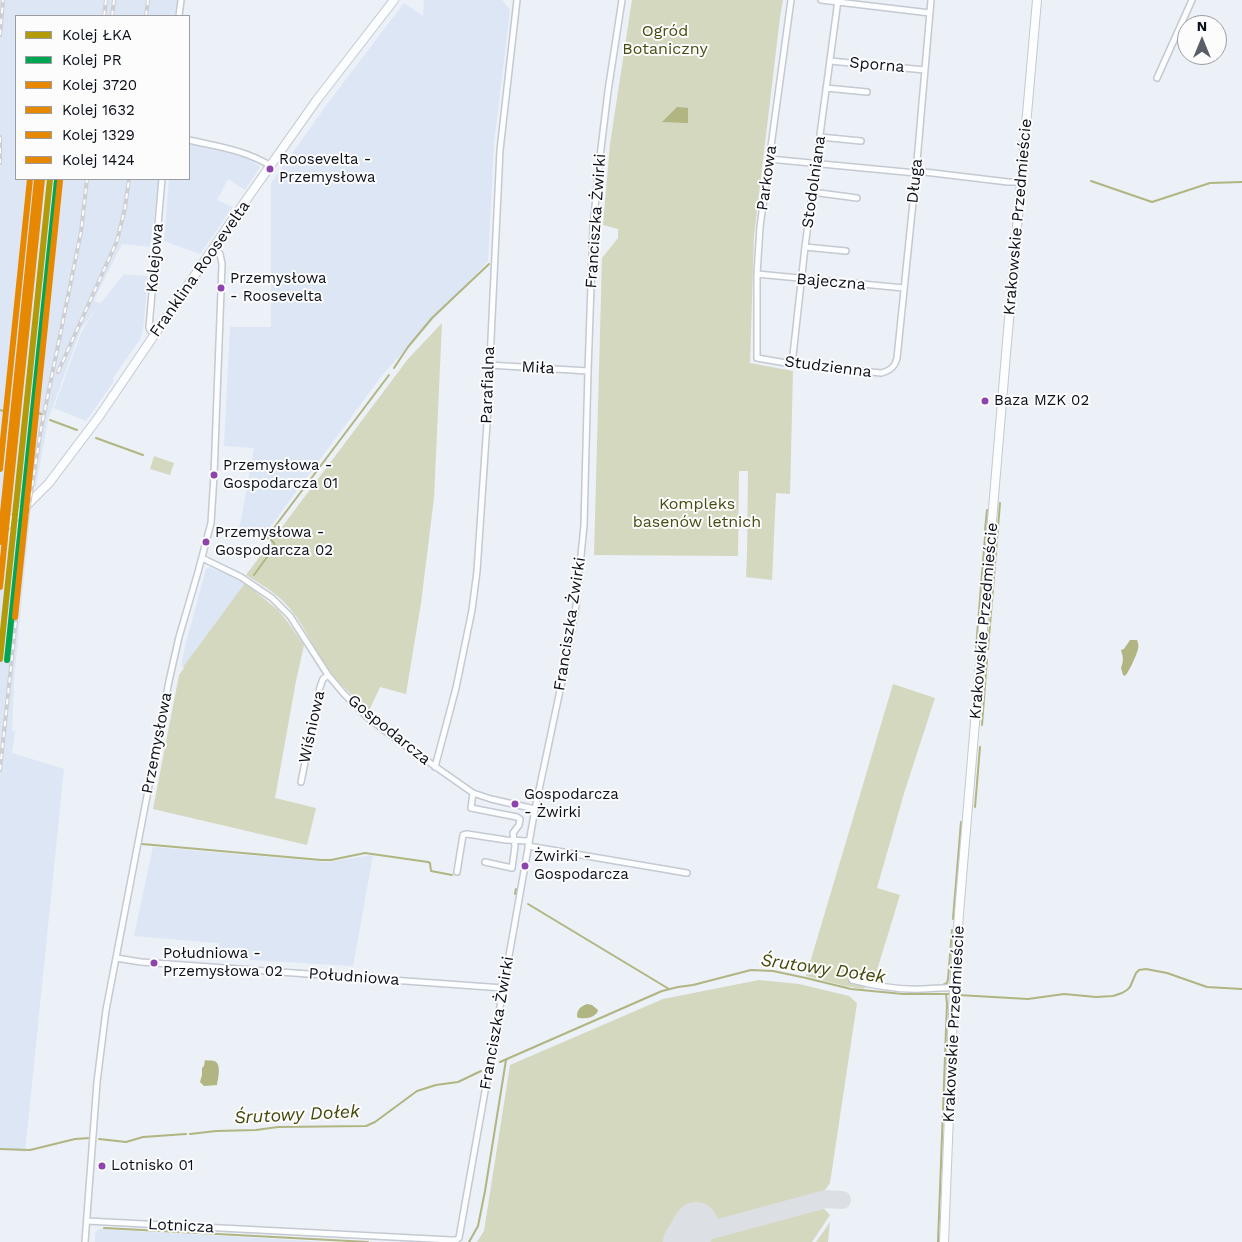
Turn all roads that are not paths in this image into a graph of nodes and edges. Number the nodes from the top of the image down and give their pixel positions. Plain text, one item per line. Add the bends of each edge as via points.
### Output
1 (181, 0) edge
2 (394, 0) edge
3 (517, 0) edge
4 (622, 0) edge
5 (791, 0) edge
6 (821, 0) edge
7 (931, 0) edge
8 (1037, 0) edge
9 (1192, 0) edge
10 (838, 1) edge
11 (930, 13) junction
12 (179, 15) edge
13 (830, 61) junction
14 (925, 70) junction
15 (1157, 78) dead end
16 (826, 88) junction
17 (867, 92) dead end
18 (820, 137) junction
19 (190, 140) edge
20 (861, 141) dead end
21 (769, 159) junction
22 (816, 164) junction
23 (271, 166) junction
24 (916, 172) junction
25 (162, 180) edge
26 (1021, 182) junction
27 (812, 192) junction
28 (857, 198) dead end
29 (215, 247) junction
30 (805, 247) junction
31 (846, 251) dead end
32 (758, 274) junction
33 (801, 279) junction
34 (904, 288) junction
35 (154, 335) junction
36 (756, 358) joint
37 (896, 363) joint
38 (792, 364) junction
39 (489, 365) junction
40 (588, 371) junction
41 (0, 532) edge
42 (202, 558) junction
43 (328, 675) junction
44 (435, 767) junction
45 (301, 782) dead end
46 (473, 793) junction
47 (535, 809) junction
48 (514, 840) junction
49 (529, 843) junction
50 (485, 862) dead end
51 (457, 872) dead end
52 (687, 873) dead end
53 (116, 958) junction
54 (852, 980) dead end
55 (503, 988) junction
56 (954, 988) junction
57 (87, 1221) junction
58 (456, 1240) joint
59 (85, 1242) edge
60 (944, 1242) edge

1 - 12 street
2 - 23 main road, Franklina Roosevelta via 316,101
3 - 39 street, Parafialna via 500,150
4 - 40 street, Franciszka Żwirki via 595,200
5 - 21 street, Parkowa
6 - 10 street
7 - 11 street, Długa
8 - 26 main road, Krakowskie Przedmieście
9 - 15 street
10 - 11 street
10 - 13 street, Stodolniana
11 - 14 street, Długa
13 - 14 street, Sporna
13 - 16 street, Stodolniana
14 - 24 street, Długa
16 - 17 street
16 - 18 street, Stodolniana
18 - 20 street
18 - 22 street, Stodolniana
19 - 23 street via 242,152
21 - 22 street
21 - 32 street, Parkowa
22 - 24 street
22 - 27 street, Stodolniana
23 - 29 main road, Franklina Roosevelta
24 - 26 street
24 - 34 street, Długa
25 - 35 street, Kolejowa via 149,322
26 - 56 main road, Krakowskie Przedmieście
27 - 28 street
27 - 30 street, Stodolniana
29 - 35 main road, Franklina Roosevelta
29 - 42 street, Przemysłowa via 222,264 214,475 210,523
30 - 31 street
30 - 33 street, Stodolniana
32 - 33 street, Bajeczna
32 - 36 street, Parkowa
33 - 34 street, Bajeczna
33 - 38 street, Stodolniana
34 - 37 street, Długa
35 - 41 main road, Franklina Roosevelta via 49,483
36 - 38 street, Studzienna
37 - 38 street, Studzienna via 881,373
39 - 40 street, Miła
39 - 44 street, Parafialna via 476,581 456,688
40 - 47 street, Franciszka Żwirki via 584,524 576,606
42 - 43 street, Gospodarcza via 246,580 272,598 290,616
42 - 53 street, Przemysłowa via 168,681
43 - 44 street, Gospodarcza via 366,716
43 - 45 street, Wiśniowa via 320,687
44 - 46 street, Gospodarcza
46 - 47 street, Gospodarcza
46 - 48 street via 471,808 519,818 513,832
47 - 49 street, Franciszka Żwirki
48 - 49 street
48 - 50 street via 512,868
48 - 51 street via 463,835
49 - 52 street
49 - 55 street, Franciszka Żwirki
53 - 55 street, Południowa
53 - 57 street, Przemysłowa via 98,1075
54 - 56 street via 894,988
55 - 58 street, Franciszka Żwirki via 460,1234
56 - 60 main road, Krakowskie Przedmieście
57 - 58 street, Lotnicza
57 - 59 street, Przemysłowa

